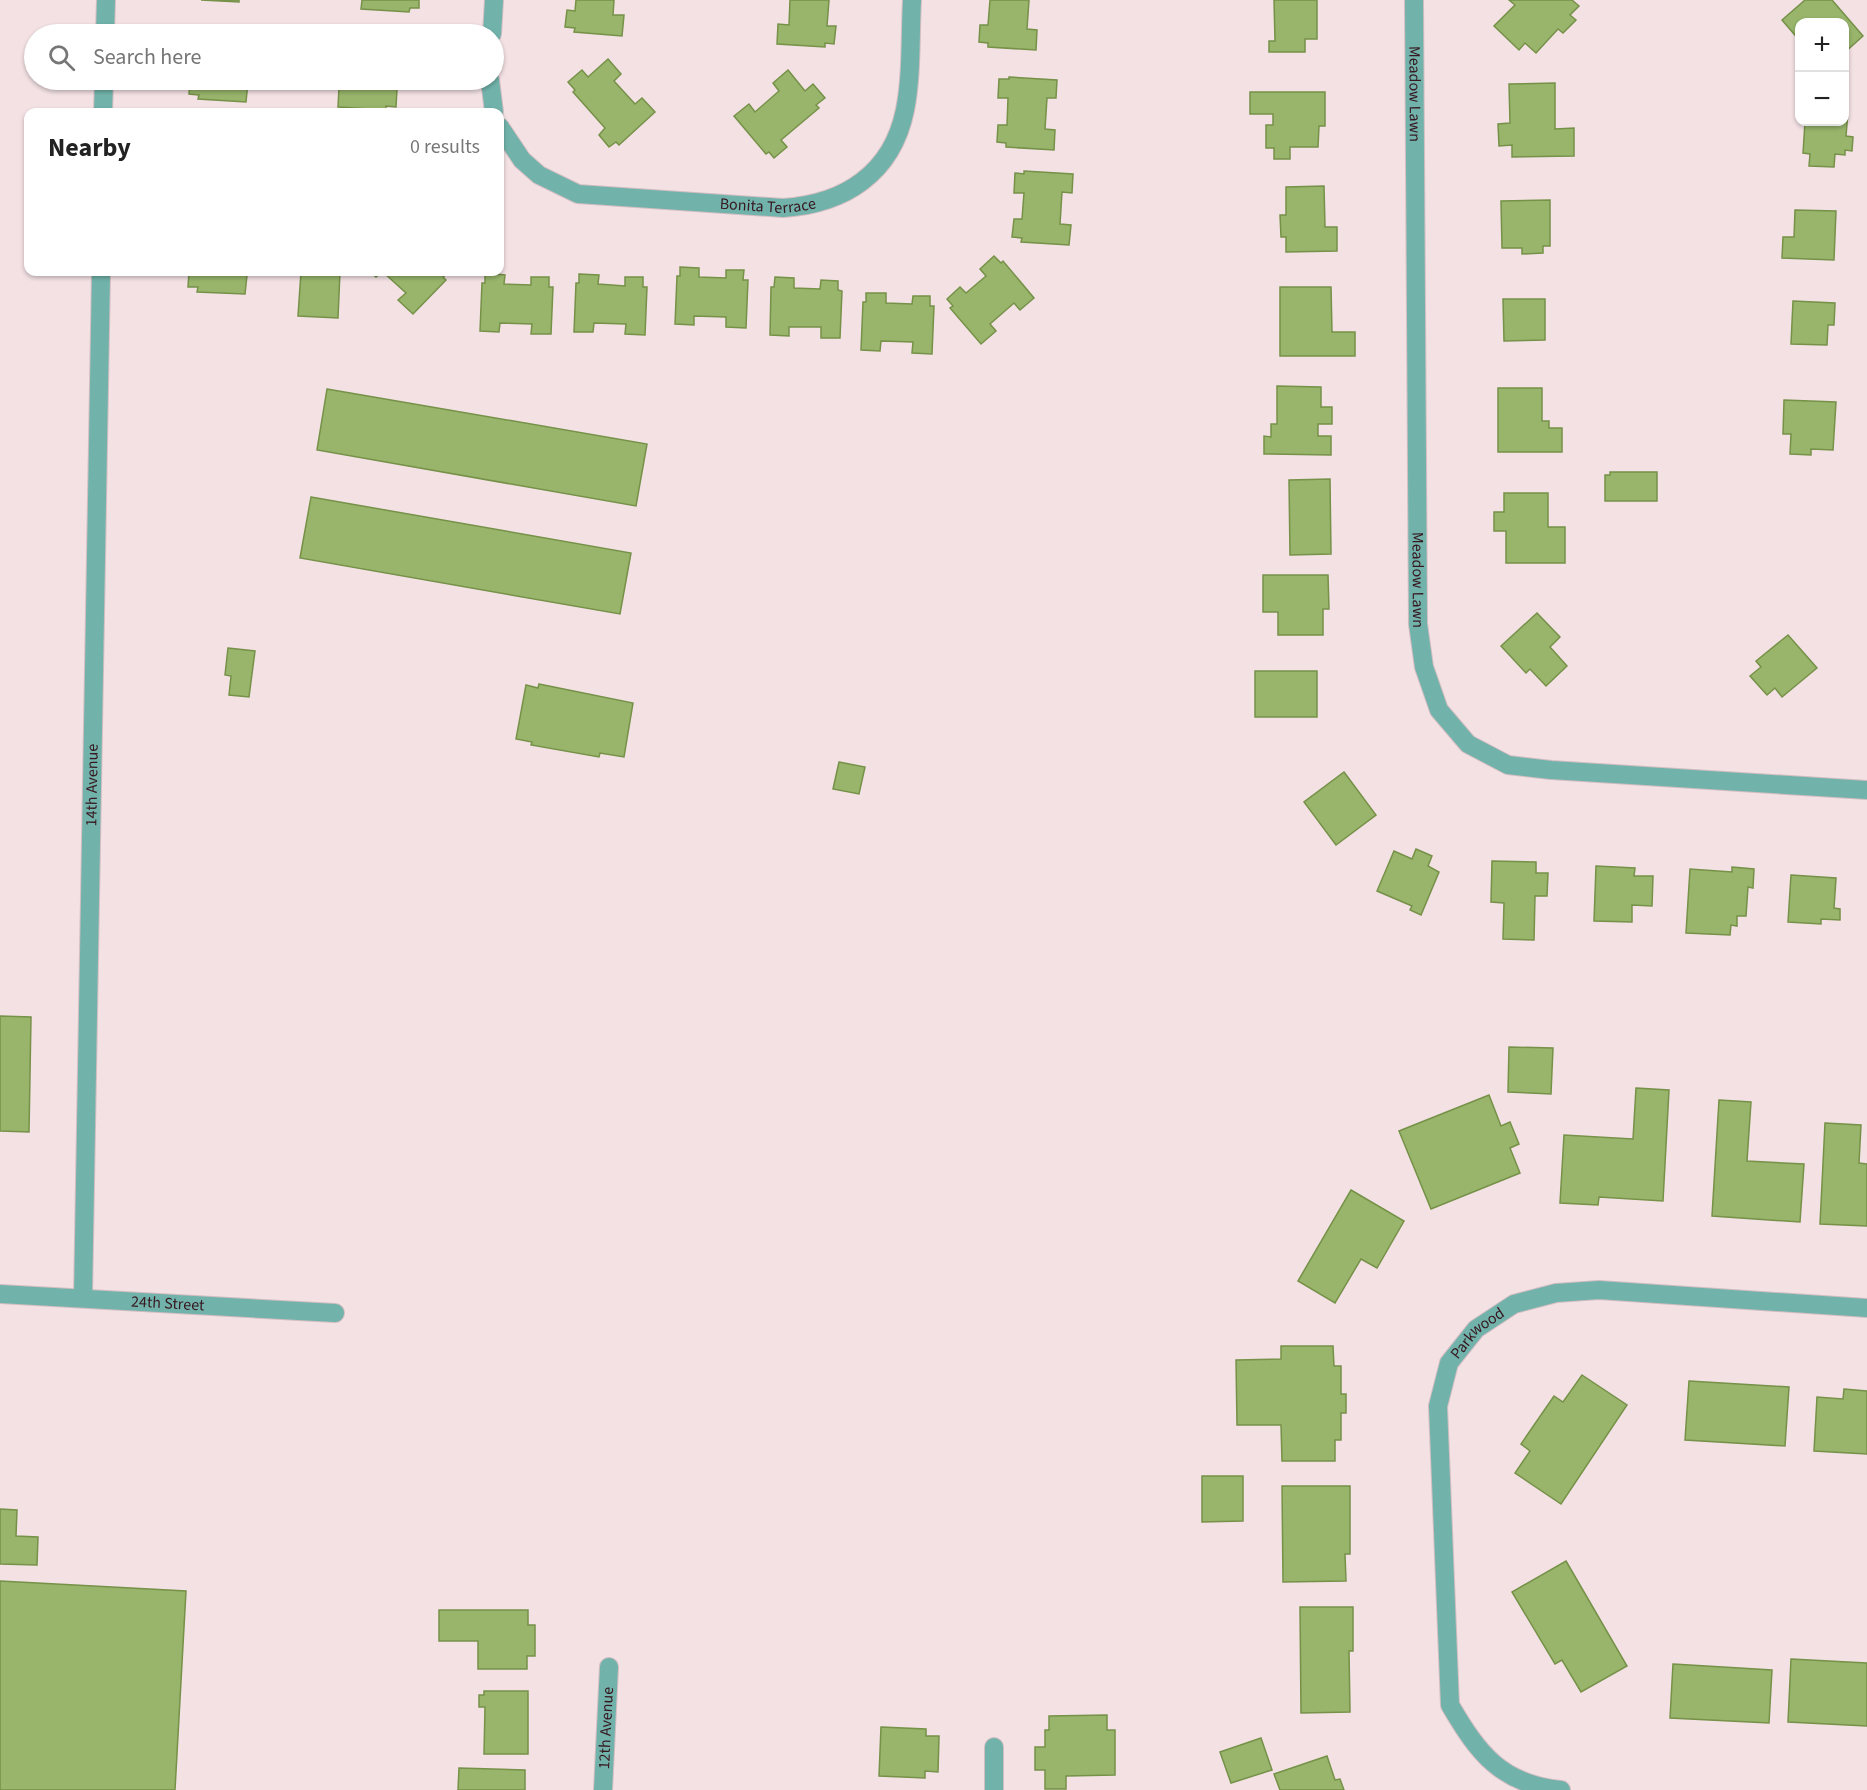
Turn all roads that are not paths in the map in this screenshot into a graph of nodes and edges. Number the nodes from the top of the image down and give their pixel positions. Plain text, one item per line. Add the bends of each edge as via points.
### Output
1 (106, 0) edge
2 (494, 0) edge
3 (912, 0) edge
4 (1414, 0) edge
5 (105, 24) edge
6 (493, 24) edge
7 (104, 90) edge
8 (491, 90) edge
9 (103, 108) edge
10 (493, 108) edge
11 (504, 134) edge
12 (100, 276) edge
13 (1867, 790) edge
14 (0, 1294) edge
15 (83, 1298) junction
16 (1867, 1308) edge
17 (335, 1313) dead end
18 (609, 1667) dead end
19 (994, 1748) dead end
20 (603, 1790) edge
21 (994, 1790) edge
22 (1561, 1790) edge

1 - 5 street
2 - 6 street
3 - 11 street, Bonita Terrace via 906,109 901,127 871,175 830,201 783,208 578,194 538,175 515,152
4 - 13 street, Meadow Lawn via 1418,624 1424,667 1439,710 1468,744 1508,765
7 - 9 street
8 - 10 street
12 - 15 street, 14th Avenue
14 - 15 street, 24th Street
15 - 17 street, 24th Street
16 - 22 street, Parkwood via 1599,1290 1556,1293 1514,1304 1476,1329 1449,1363 1438,1406 1450,1705 1472,1743 1505,1774
18 - 20 street, 12th Avenue
19 - 21 street

